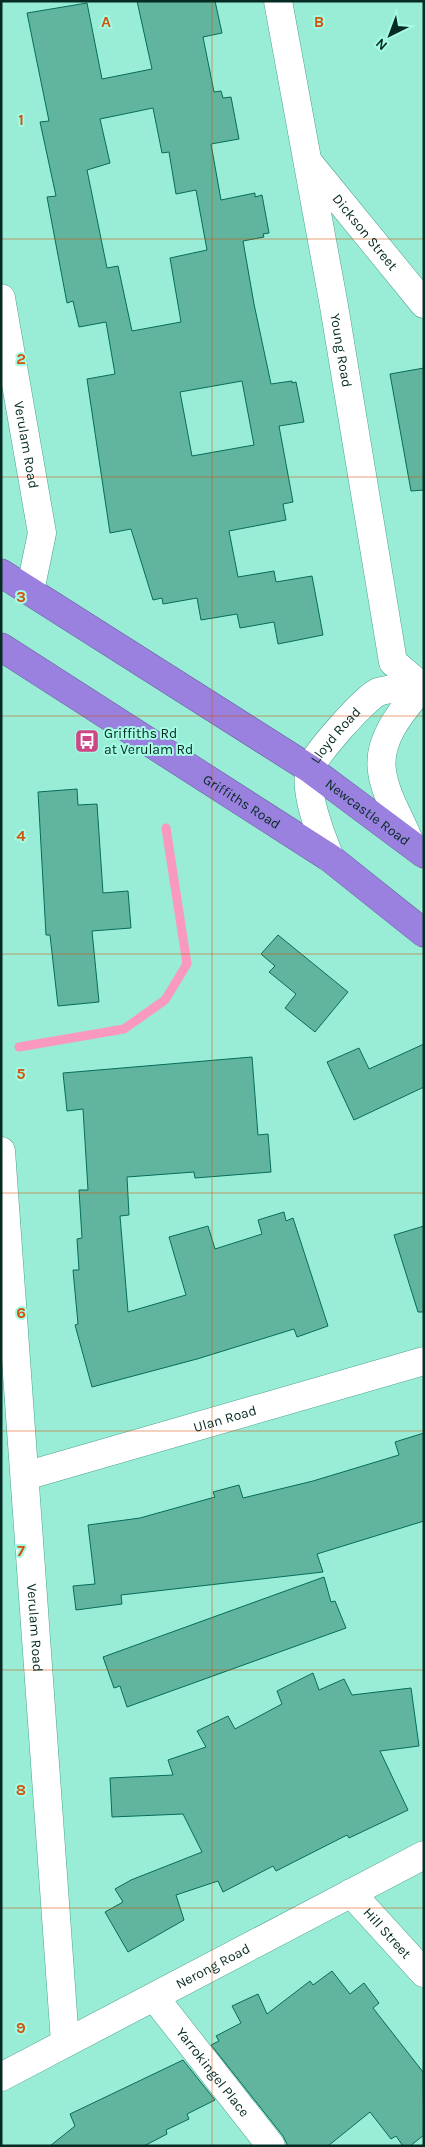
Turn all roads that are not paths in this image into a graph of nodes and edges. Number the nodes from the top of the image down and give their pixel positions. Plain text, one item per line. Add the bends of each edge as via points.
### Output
1 (278, 1) edge
2 (307, 159) junction
3 (1, 298) edge
4 (424, 304) edge
5 (1, 573) edge
6 (30, 591) junction
7 (1, 647) edge
8 (423, 687) edge
9 (310, 769) junction
10 (417, 848) edge
11 (330, 858) junction
12 (424, 933) edge
13 (1, 1152) edge
14 (424, 1361) edge
15 (25, 1476) junction
16 (424, 1856) edge
17 (351, 1893) junction
18 (424, 1973) edge
19 (155, 1998) junction
20 (65, 2042) junction
21 (1, 2076) edge
22 (271, 2146) edge

1 - 2 street, Young Road
2 - 4 street, Dickson Street
2 - 8 street, Young Road via 393,662
3 - 6 street, Verulam Road via 42,533
5 - 6 highway
6 - 9 highway
7 - 11 highway, Griffiths Road
8 - 9 street, Lloyd Road via 372,695 343,724
8 - 10 street via 391,730 382,763 384,781
9 - 10 highway, Newcastle Road
9 - 11 street, Lloyd Road via 310,798
11 - 12 highway
13 - 15 street, Verulam Road
14 - 15 street, Ulan Road
15 - 20 street, Verulam Road
16 - 17 street, Nerong Road
17 - 18 street, Hill Street
17 - 19 street, Nerong Road
19 - 20 street, Nerong Road
19 - 22 street, Yarrokingel Place
20 - 21 street, Nerong Road

